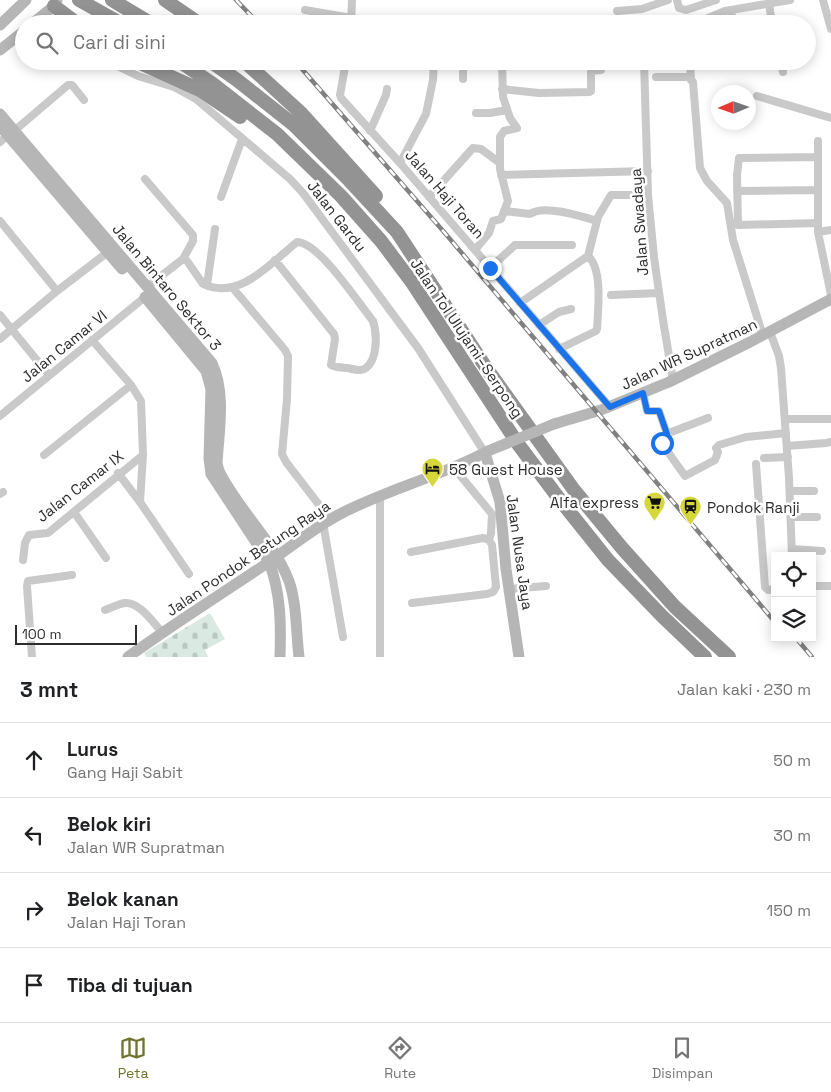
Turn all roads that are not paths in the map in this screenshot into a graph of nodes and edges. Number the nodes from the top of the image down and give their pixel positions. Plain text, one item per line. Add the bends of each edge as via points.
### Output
1 (26, 0) edge
2 (80, 0) edge
3 (112, 0) edge
4 (166, 0) edge
5 (352, 0) edge
6 (668, 0) edge
7 (677, 0) edge
8 (716, 0) edge
9 (790, 0) edge
10 (823, 0) edge
11 (54, 2) edge
12 (769, 3) junction
13 (305, 10) dead end
14 (730, 10) junction
15 (617, 11) dead end
16 (44, 15) edge
17 (68, 15) edge
18 (106, 15) edge
19 (137, 15) edge
20 (187, 15) edge
21 (326, 15) edge
22 (351, 15) edge
23 (717, 15) edge
24 (731, 15) edge
25 (771, 15) edge
26 (0, 25) edge
27 (831, 29) edge
28 (15, 38) edge
29 (0, 50) edge
30 (126, 70) edge
31 (157, 70) edge
32 (192, 70) edge
33 (223, 70) edge
34 (254, 70) edge
35 (344, 70) edge
36 (434, 70) edge
37 (463, 70) edge
38 (502, 70) edge
39 (601, 70) edge
40 (644, 70) edge
41 (690, 70) edge
42 (656, 77) dead end
43 (463, 79) dead end
44 (691, 80) junction
45 (387, 89) dead end
46 (502, 89) junction
47 (757, 96) dead end
48 (84, 100) dead end
49 (507, 110) junction
50 (476, 113) dead end
51 (0, 114) edge
52 (831, 118) edge
53 (370, 131) junction
54 (6, 133) edge
55 (277, 134) junction
56 (242, 139) junction
57 (818, 141) dead end
58 (818, 157) junction
59 (400, 163) junction
60 (500, 163) junction
61 (648, 171) junction
62 (501, 175) junction
63 (145, 179) dead end
64 (818, 190) junction
65 (737, 191) junction
66 (648, 195) junction
67 (221, 197) dead end
68 (429, 197) junction
69 (505, 211) junction
70 (0, 221) edge
71 (597, 221) junction
72 (818, 228) junction
73 (215, 229) dead end
74 (831, 230) edge
75 (397, 232) junction
76 (572, 245) dead end
77 (475, 250) junction
78 (108, 252) junction
79 (588, 256) junction
80 (184, 259) junction
81 (275, 260) junction
82 (490, 268) junction
83 (206, 285) junction
84 (232, 287) junction
85 (57, 291) junction
86 (146, 292) junction
87 (659, 293) junction
88 (611, 295) dead end
89 (831, 295) edge
90 (831, 299) edge
91 (520, 303) junction
92 (571, 309) dead end
93 (0, 315) edge
94 (539, 325) junction
95 (12, 329) junction
96 (766, 334) junction
97 (0, 339) edge
98 (92, 340) junction
99 (560, 349) junction
100 (49, 375) junction
101 (673, 380) junction
102 (131, 385) junction
103 (643, 393) junction
104 (610, 407) junction
105 (0, 416) edge
106 (708, 418) dead end
107 (785, 419) junction
108 (831, 419) edge
109 (554, 424) joint
110 (786, 433) junction
111 (666, 434) junction
112 (831, 442) edge
113 (787, 446) junction
114 (486, 452) junction
115 (44, 455) dead end
116 (143, 455) junction
117 (788, 457) junction
118 (764, 458) dead end
119 (756, 464) dead end
120 (454, 468) junction
121 (118, 473) junction
122 (790, 491) junction
123 (814, 491) dead end
124 (380, 496) junction
125 (140, 502) junction
126 (74, 512) junction
127 (791, 517) junction
128 (817, 517) dead end
129 (327, 521) junction
130 (489, 540) junction
131 (822, 551) dead end
132 (411, 552) dead end
133 (792, 552) edge
134 (807, 552) edge
135 (106, 558) dead end
136 (273, 559) junction
137 (23, 560) dead end
138 (189, 574) dead end
139 (72, 575) dead end
140 (546, 586) dead end
141 (816, 586) edge
142 (831, 586) edge
143 (509, 589) junction
144 (771, 589) edge
145 (412, 603) dead end
146 (105, 610) dead end
147 (163, 633) junction
148 (343, 637) dead end
149 (32, 657) edge
150 (128, 657) edge
151 (280, 657) edge
152 (299, 657) edge
153 (380, 657) edge
154 (519, 657) edge
155 (706, 657) edge
156 (729, 657) edge

1 - 26 main road
2 - 18 highway
3 - 19 highway
4 - 20 highway
5 - 22 street
6 - 15 street via 642,9
7 - 8 street via 680,8 686,10
9 - 12 street
10 - 27 street
11 - 16 main road
11 - 17 highway
12 - 14 street
12 - 25 street
13 - 21 street
14 - 23 street
14 - 24 street
28 - 29 main road
30 - 56 street, Jalan Gardu via 185,92
31 - 55 highway via 211,97 245,120
32 - 55 highway, Jalan Tol Ulujami–Serpong
33 - 75 highway, Jalan Tol Ulujami–Serpong via 294,125
34 - 75 highway via 301,113 348,164 380,201
35 - 53 street, Jalan Haji Toran via 340,96
36 - 59 street via 426,114
37 - 43 street
38 - 46 street
39 - 46 street via 591,71 590,92 539,93
40 - 61 street, Jalan Swadaya
41 - 44 street
42 - 44 street via 685,76
44 - 96 street via 700,168 727,203 733,240
45 - 53 street
46 - 49 street
47 - 52 street
48 - 54 street via 72,85 68,85
49 - 50 street
49 - 60 street via 517,128 504,131 500,137
51 - 54 main road, Jalan Bintaro Sektor 3
53 - 59 street, Jalan Haji Toran
54 - 78 main road, Jalan Bintaro Sektor 3
54 - 86 main road, Jalan Bintaro Sektor 3
55 - 155 highway, Jalan Tol Ulujami–Serpong via 322,176 381,241 518,444 608,560
56 - 67 street
56 - 114 street, Jalan Gardu via 303,193 418,348
57 - 58 street
58 - 64 street
58 - 65 street via 739,158
59 - 68 street, Jalan Haji Toran
60 - 62 street
60 - 68 street via 481,149 473,148
61 - 62 street
61 - 66 street, Jalan Swadaya
62 - 69 street via 508,202
63 - 80 street via 193,235
64 - 65 street
64 - 72 street
65 - 72 street via 738,225
66 - 71 street via 611,195
66 - 87 street, Jalan Swadaya
68 - 77 street, Jalan Haji Toran
69 - 71 street via 530,214 534,211 562,212
69 - 77 street via 500,220 493,221 490,233
70 - 85 street
71 - 79 street
72 - 74 street
72 - 89 street
73 - 83 street
75 - 156 highway, Jalan Tol Ulujami–Serpong via 487,369 574,490 675,607
76 - 82 street via 515,245
77 - 82 street, Jalan Haji Toran
78 - 85 street
78 - 86 main road, Jalan Bintaro Sektor 3
79 - 91 street
79 - 99 street via 594,262 598,288 597,329
80 - 83 street
80 - 86 street, Jalan Camar VI
81 - 81 street via 299,242 309,246 334,270 373,321 376,331 374,353 365,369 331,365 334,334
81 - 84 street via 253,278
82 - 91 street, Jalan Haji Toran
83 - 84 street
84 - 129 street via 288,356 282,454
85 - 95 street
86 - 98 street, Jalan Camar VI
86 - 136 main road, Jalan Bintaro Sektor 3 via 212,363 220,389 219,471
87 - 88 street
87 - 101 street, Jalan Swadaya
90 - 96 main road, Jalan WR Supratman
91 - 94 street, Jalan Haji Toran
92 - 94 street via 559,312
93 - 95 street
94 - 99 street, Jalan Haji Toran
95 - 97 street
95 - 100 street
96 - 101 main road, Jalan WR Supratman
96 - 107 street via 779,356
98 - 100 street, Jalan Camar VI
98 - 102 street
99 - 104 street, Jalan Haji Toran
100 - 105 street, Jalan Camar VI
101 - 103 main road, Jalan WR Supratman
102 - 115 street
102 - 116 street via 142,405
103 - 104 main road, Jalan WR Supratman
103 - 111 street via 647,411 658,410
104 - 109 main road, Jalan WR Supratman
106 - 111 street
107 - 108 street
107 - 110 street
109 - 114 main road, Jalan Pondok Betung Raya, bridge
110 - 111 street via 746,437 719,445 715,460 685,476 663,445
110 - 113 street
112 - 113 street
113 - 117 street
114 - 120 main road, Jalan Pondok Betung Raya
114 - 143 main road, Jalan Nusa Jaya via 500,502
116 - 121 street, Jalan Camar IX
116 - 125 street
117 - 118 street
117 - 122 street
119 - 144 street via 765,589
120 - 124 main road, Jalan Pondok Betung Raya
120 - 130 street via 492,514
121 - 125 street
121 - 126 street, Jalan Camar IX
122 - 123 street
122 - 127 street
124 - 129 main road, Jalan Pondok Betung Raya
124 - 153 street
125 - 138 street
126 - 135 street
126 - 137 street, Jalan Camar IX via 48,533 29,535
127 - 128 street
127 - 133 street
129 - 136 main road, Jalan Pondok Betung Raya
129 - 148 street
130 - 132 street via 483,538
130 - 145 street via 496,587 493,592
131 - 134 street
136 - 147 main road, Jalan Pondok Betung Raya
136 - 151 main road via 281,617
136 - 152 main road via 289,582
139 - 149 street via 28,581
140 - 143 street
141 - 142 street
143 - 154 main road, Jalan Nusa Jaya
146 - 147 street via 122,603 131,604
147 - 150 main road, Jalan Pondok Betung Raya

